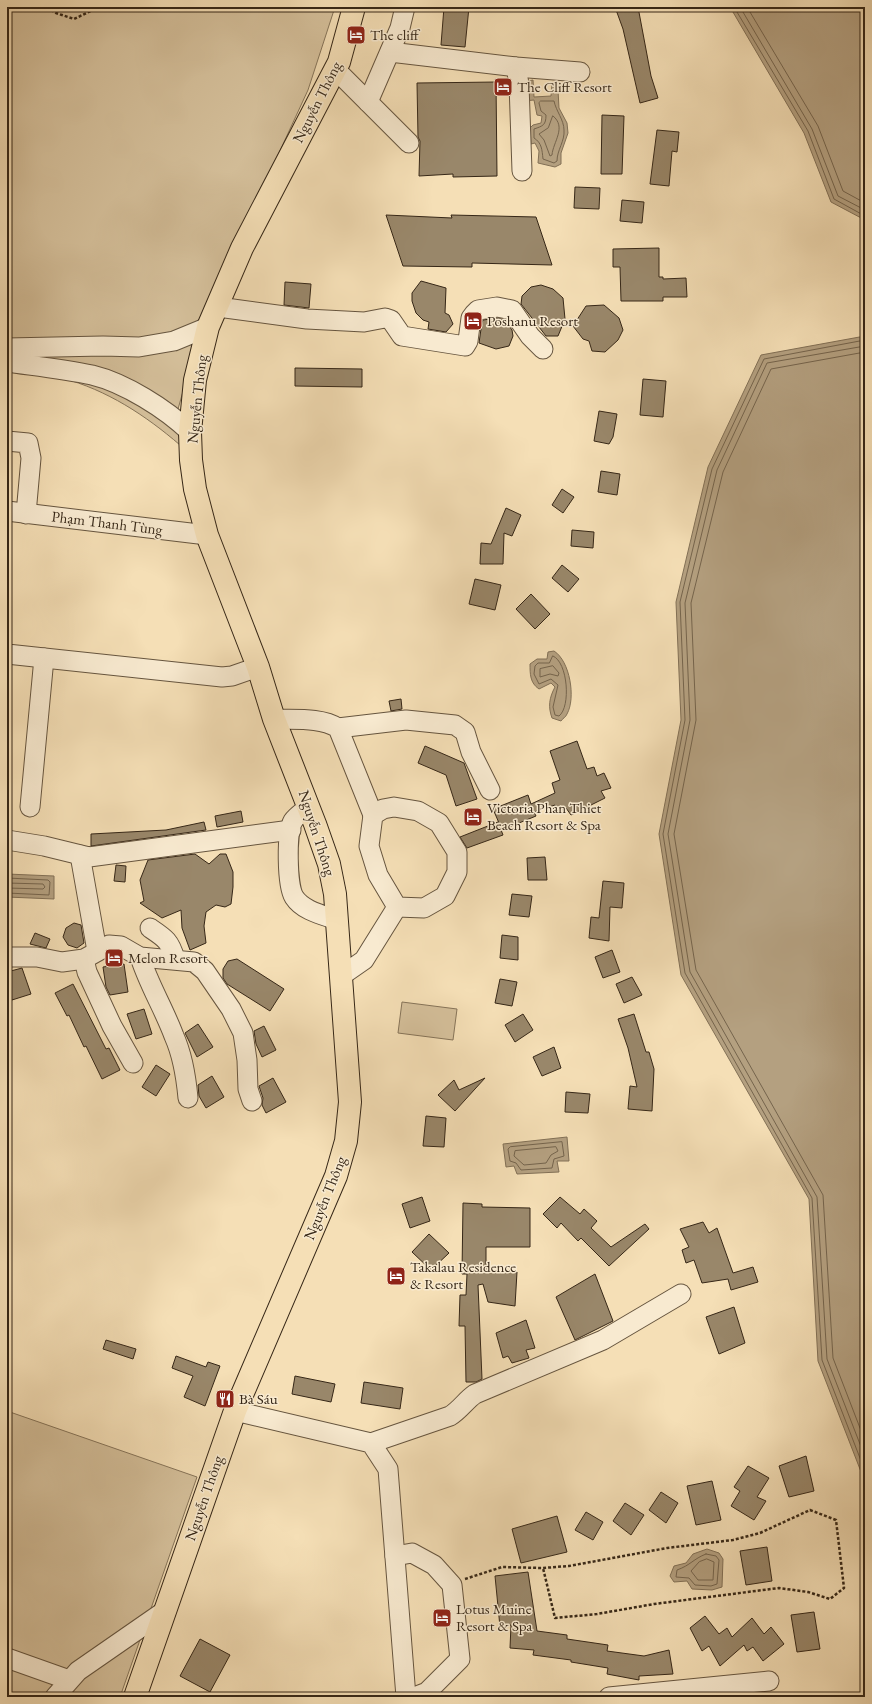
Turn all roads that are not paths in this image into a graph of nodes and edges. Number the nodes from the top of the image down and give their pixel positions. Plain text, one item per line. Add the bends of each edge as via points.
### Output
1 (354, 7) edge
2 (405, 7) edge
3 (390, 52) junction
4 (516, 67) junction
5 (335, 69) junction
6 (580, 72) dead end
7 (368, 102) junction
8 (409, 143) dead end
9 (522, 171) dead end
10 (218, 307) junction
11 (208, 327) junction
12 (7, 348) edge
13 (543, 349) dead end
14 (7, 362) edge
15 (190, 432) junction
16 (7, 441) edge
17 (7, 510) edge
18 (26, 514) junction
19 (207, 535) junction
20 (7, 654) edge
21 (44, 658) junction
22 (258, 667) junction
23 (274, 719) junction
24 (338, 728) junction
25 (490, 790) dead end
26 (30, 806) dead end
27 (309, 807) junction
28 (373, 815) junction
29 (291, 830) junction
30 (7, 840) edge
31 (80, 854) junction
32 (397, 907) junction
33 (337, 920) junction
34 (150, 928) dead end
35 (90, 955) junction
36 (7, 957) edge
37 (140, 957) junction
38 (175, 959) junction
39 (341, 976) junction
40 (133, 1063) dead end
41 (188, 1098) dead end
42 (252, 1101) dead end
43 (681, 1294) dead end
44 (235, 1411) junction
45 (371, 1443) junction
46 (395, 1556) junction
47 (166, 1610) junction
48 (7, 1658) edge
49 (69, 1680) junction
50 (769, 1681) dead end
51 (56, 1697) edge
52 (135, 1697) edge
53 (406, 1697) edge
54 (414, 1697) edge
55 (609, 1697) edge

1 - 5 main road, Nguyễn Thông
2 - 3 street
3 - 4 street
3 - 7 street
4 - 6 street
4 - 9 street via 519,84
5 - 7 street
5 - 10 main road, Nguyễn Thông via 242,248
7 - 8 street
10 - 11 main road, Nguyễn Thông
10 - 13 street via 307,319 364,322 385,318 391,320 402,336 465,346 474,314 487,308 502,307 512,310
11 - 12 street via 174,342 139,347
11 - 15 main road, Nguyễn Thông via 195,380
14 - 15 street via 93,376 128,390 165,410
15 - 19 main road, Nguyễn Thông via 191,460
16 - 18 street via 28,443 31,458
17 - 18 street, Phạm Thanh Tùng
18 - 19 street, Phạm Thanh Tùng
19 - 22 main road, Nguyễn Thông
20 - 21 street
21 - 22 street via 222,677
21 - 26 street
22 - 23 main road, Nguyễn Thông
23 - 24 street via 321,722 333,724
23 - 27 main road, Nguyễn Thông
24 - 25 street via 406,720 455,725 465,732 471,752
24 - 28 street
27 - 29 street via 293,821
27 - 33 main road, Nguyễn Thông via 329,864
28 - 32 street via 369,846 378,876
28 - 32 street via 394,807 418,811 439,823 457,852 457,872 445,896 424,908
29 - 31 street via 89,857
29 - 33 street via 288,843 289,873 294,897 307,910
30 - 31 street
31 - 35 street
32 - 39 street via 364,960
33 - 39 main road, Nguyễn Thông
34 - 38 street via 167,939
35 - 36 street via 62,962 37,957
35 - 37 street via 109,945 121,946
35 - 40 street via 86,972
37 - 38 street
37 - 41 street via 179,1048
38 - 42 street via 194,962 205,971 231,1009 243,1033 248,1089
39 - 44 main road, Nguyễn Thông via 350,1102 346,1141 336,1176
43 - 45 street via 603,1340 475,1394 450,1416
44 - 45 street
44 - 47 main road, Nguyễn Thông
45 - 46 street via 388,1469
46 - 53 street
46 - 54 street via 412,1553 434,1565 452,1585 460,1659 427,1692
47 - 49 street via 78,1671
47 - 52 main road, Nguyễn Thông
48 - 49 street
49 - 51 street
50 - 55 street

